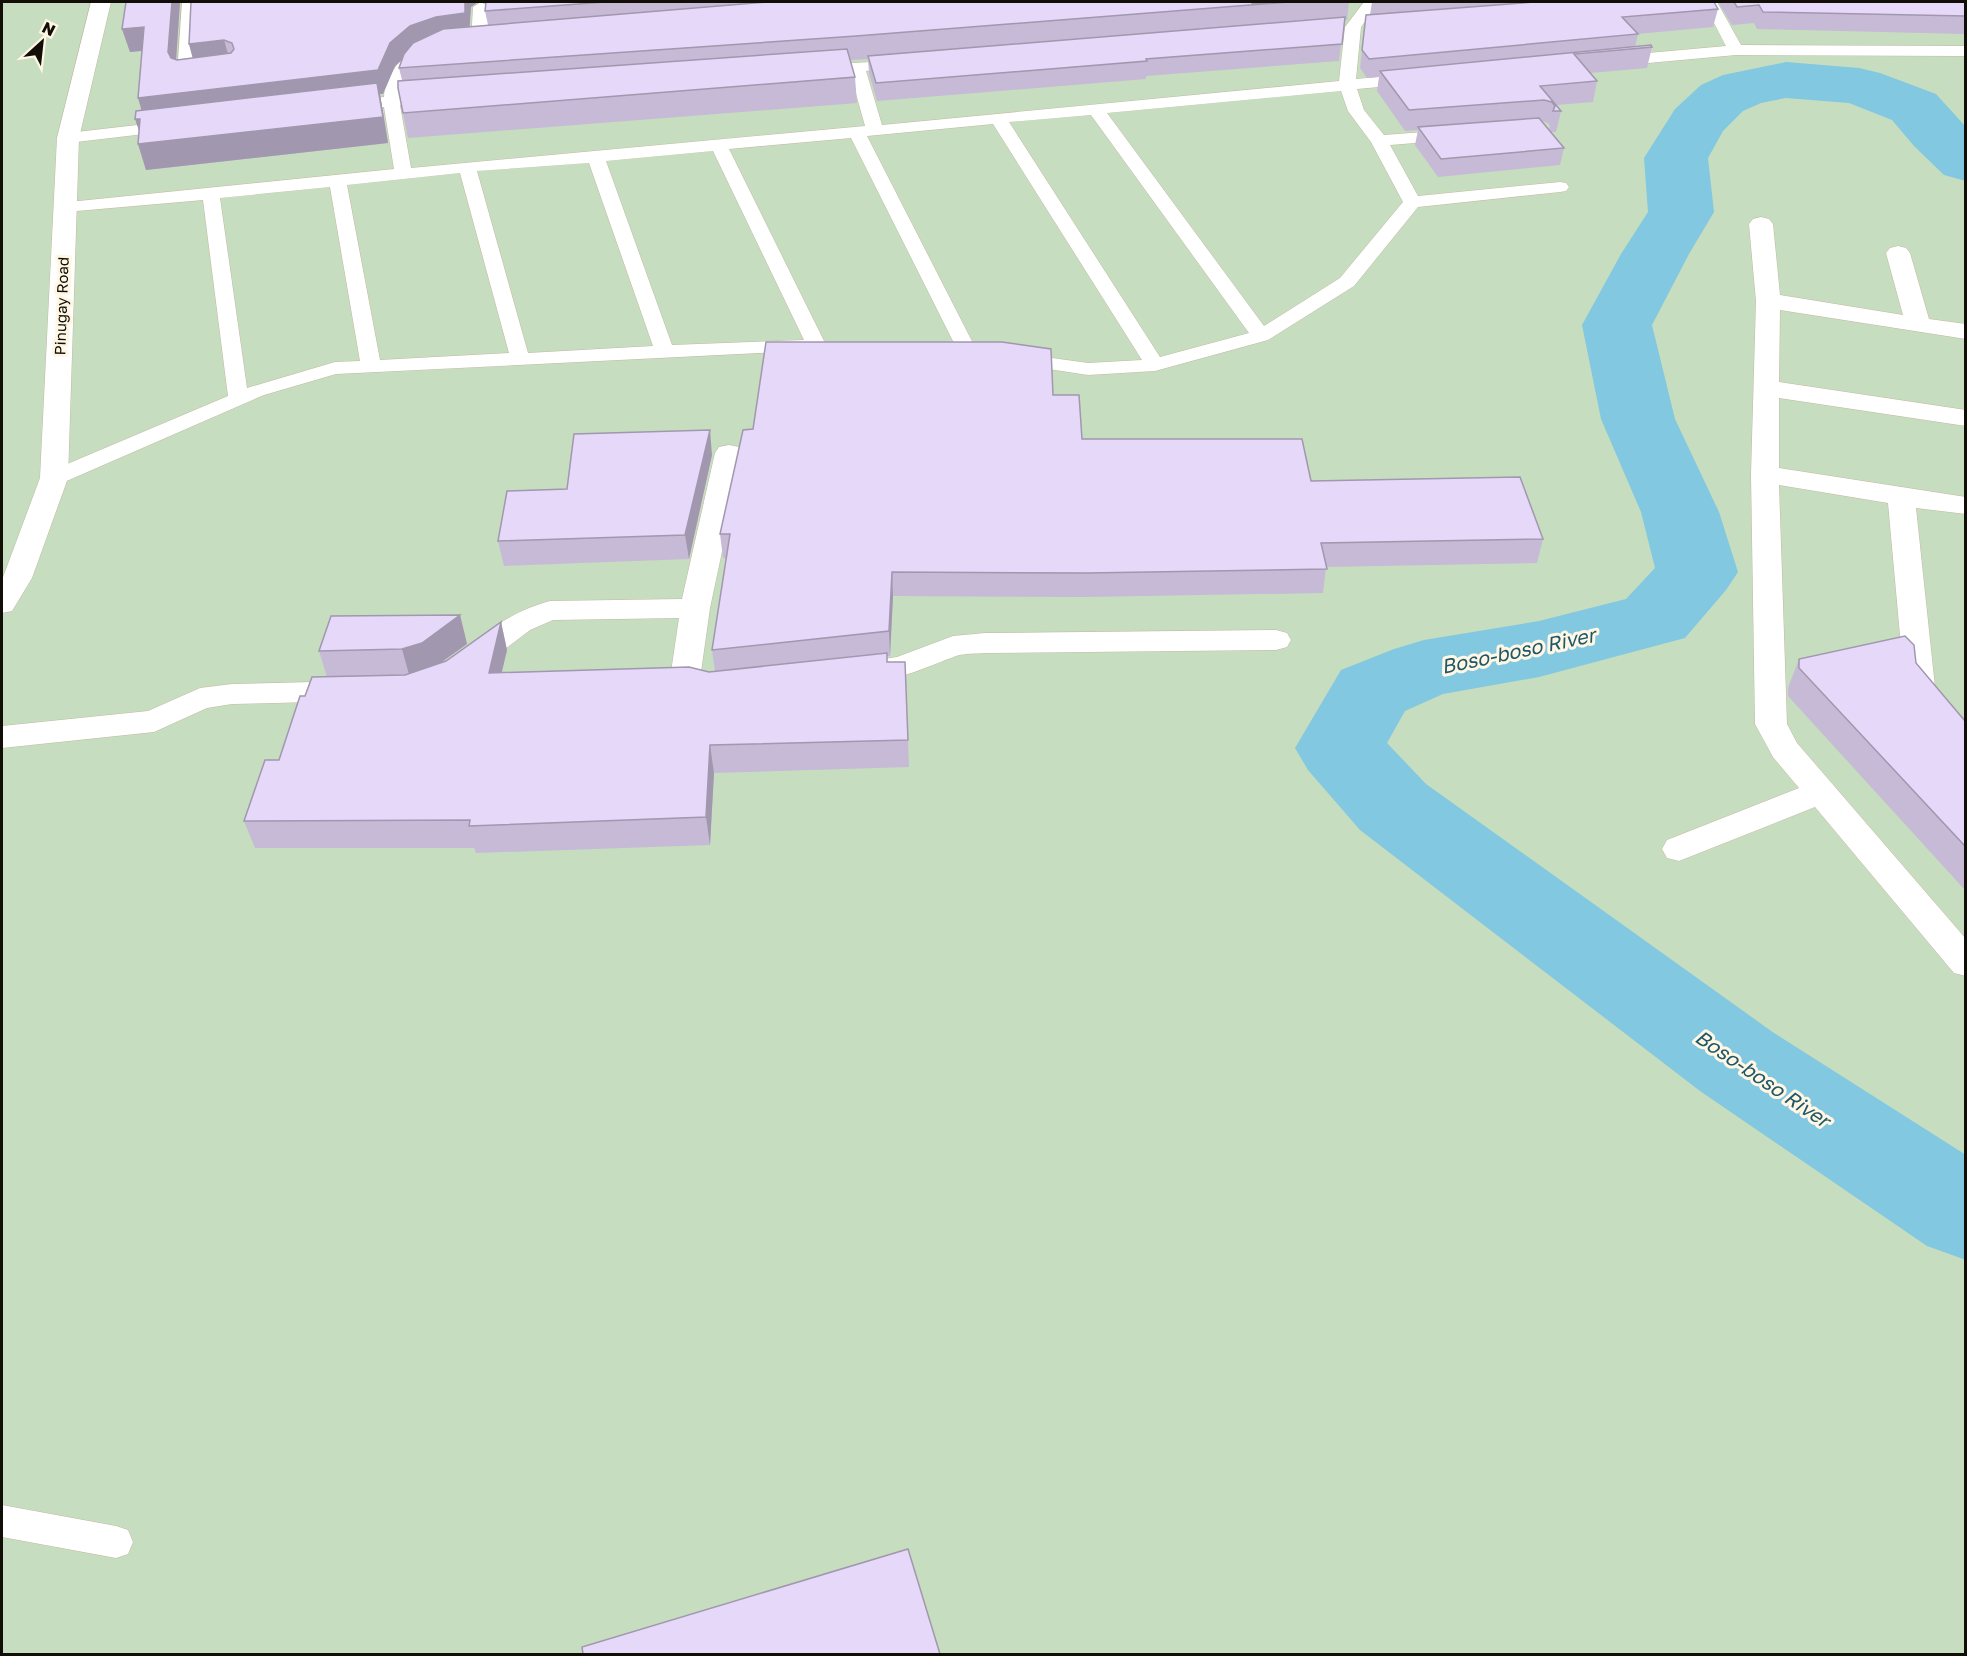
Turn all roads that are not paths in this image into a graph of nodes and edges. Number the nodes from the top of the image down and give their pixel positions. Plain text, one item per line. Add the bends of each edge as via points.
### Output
1 (101, 2) edge
2 (189, 2) edge
3 (1371, 2) edge
4 (1710, 2) edge
5 (481, 7) dead end
6 (1376, 25) edge
7 (1347, 27) junction
8 (479, 42) edge
9 (437, 47) edge
10 (1736, 50) junction
11 (1965, 51) edge
12 (916, 62) edge
13 (1595, 63) edge
14 (856, 67) junction
15 (797, 71) edge
16 (220, 72) edge
17 (1430, 78) edge
18 (1347, 85) junction
19 (451, 96) edge
20 (391, 100) junction
21 (333, 107) edge
22 (1096, 110) junction
23 (998, 118) junction
24 (184, 125) edge
25 (866, 131) junction
26 (1471, 134) edge
27 (68, 138) junction
28 (1379, 141) junction
29 (719, 146) junction
30 (596, 158) junction
31 (467, 168) junction
32 (404, 174) junction
33 (338, 182) junction
34 (1560, 187) dead end
35 (211, 195) junction
36 (1412, 202) junction
37 (65, 207) junction
38 (1761, 224) dead end
39 (1898, 253) dead end
40 (1768, 302) junction
41 (1918, 324) junction
42 (1965, 332) edge
43 (1261, 336) junction
44 (816, 345) junction
45 (840, 346) edge
46 (944, 351) edge
47 (665, 352) junction
48 (968, 353) junction
49 (520, 359) junction
50 (1155, 365) junction
51 (371, 367) junction
52 (1766, 388) junction
53 (237, 399) junction
54 (1965, 418) edge
55 (729, 453) dead end
56 (1765, 474) junction
57 (54, 478) junction
58 (1900, 497) junction
59 (1965, 506) edge
60 (2, 604) edge
61 (695, 608) junction
62 (1276, 640) dead end
63 (839, 673) edge
64 (449, 675) edge
65 (746, 683) edge
66 (378, 690) edge
67 (2, 737) edge
68 (1965, 742) edge
69 (1821, 792) junction
70 (1679, 849) dead end
71 (1965, 963) edge
72 (2, 1521) edge
73 (116, 1542) dead end

1 - 27 street, Pinugay Road
2 - 16 lane via 184,75
3 - 7 lane
4 - 10 lane
5 - 8 lane
6 - 7 lane
7 - 18 lane
9 - 20 lane via 413,59 395,78
10 - 11 lane
10 - 13 lane
12 - 14 lane
14 - 15 lane
14 - 25 lane
17 - 18 lane
18 - 22 lane
18 - 28 lane via 1356,111
19 - 20 lane
20 - 21 lane
20 - 32 lane
22 - 23 lane
22 - 43 lane
23 - 25 lane
23 - 50 lane
24 - 27 lane
25 - 29 lane
25 - 48 lane
26 - 28 lane
27 - 37 street, Pinugay Road
28 - 36 lane
29 - 30 lane
29 - 44 lane
30 - 31 lane
30 - 47 lane
31 - 32 lane
31 - 49 lane
32 - 33 lane
33 - 35 lane
33 - 51 lane
34 - 36 lane
35 - 37 lane
35 - 53 lane
36 - 43 lane via 1347,282
37 - 57 street, Pinugay Road
38 - 40 street
39 - 41 street
40 - 41 street
40 - 52 street
41 - 42 street
43 - 50 lane
44 - 45 lane
44 - 47 lane
46 - 48 lane
47 - 49 lane
48 - 50 lane via 1088,369
49 - 51 lane
51 - 53 lane via 335,368
52 - 54 street
52 - 56 street
53 - 57 lane
55 - 61 street
56 - 58 street
56 - 69 street via 1771,724 1784,749
57 - 60 street, Pinugay Road via 17,578
58 - 59 street
58 - 68 street via 1920,690
61 - 64 street via 550,611 519,623
61 - 65 street via 686,672 689,682 712,687
62 - 63 street via 985,643 953,646 897,667
66 - 67 street via 200,698 154,722
69 - 70 street
69 - 71 street
72 - 73 lane

